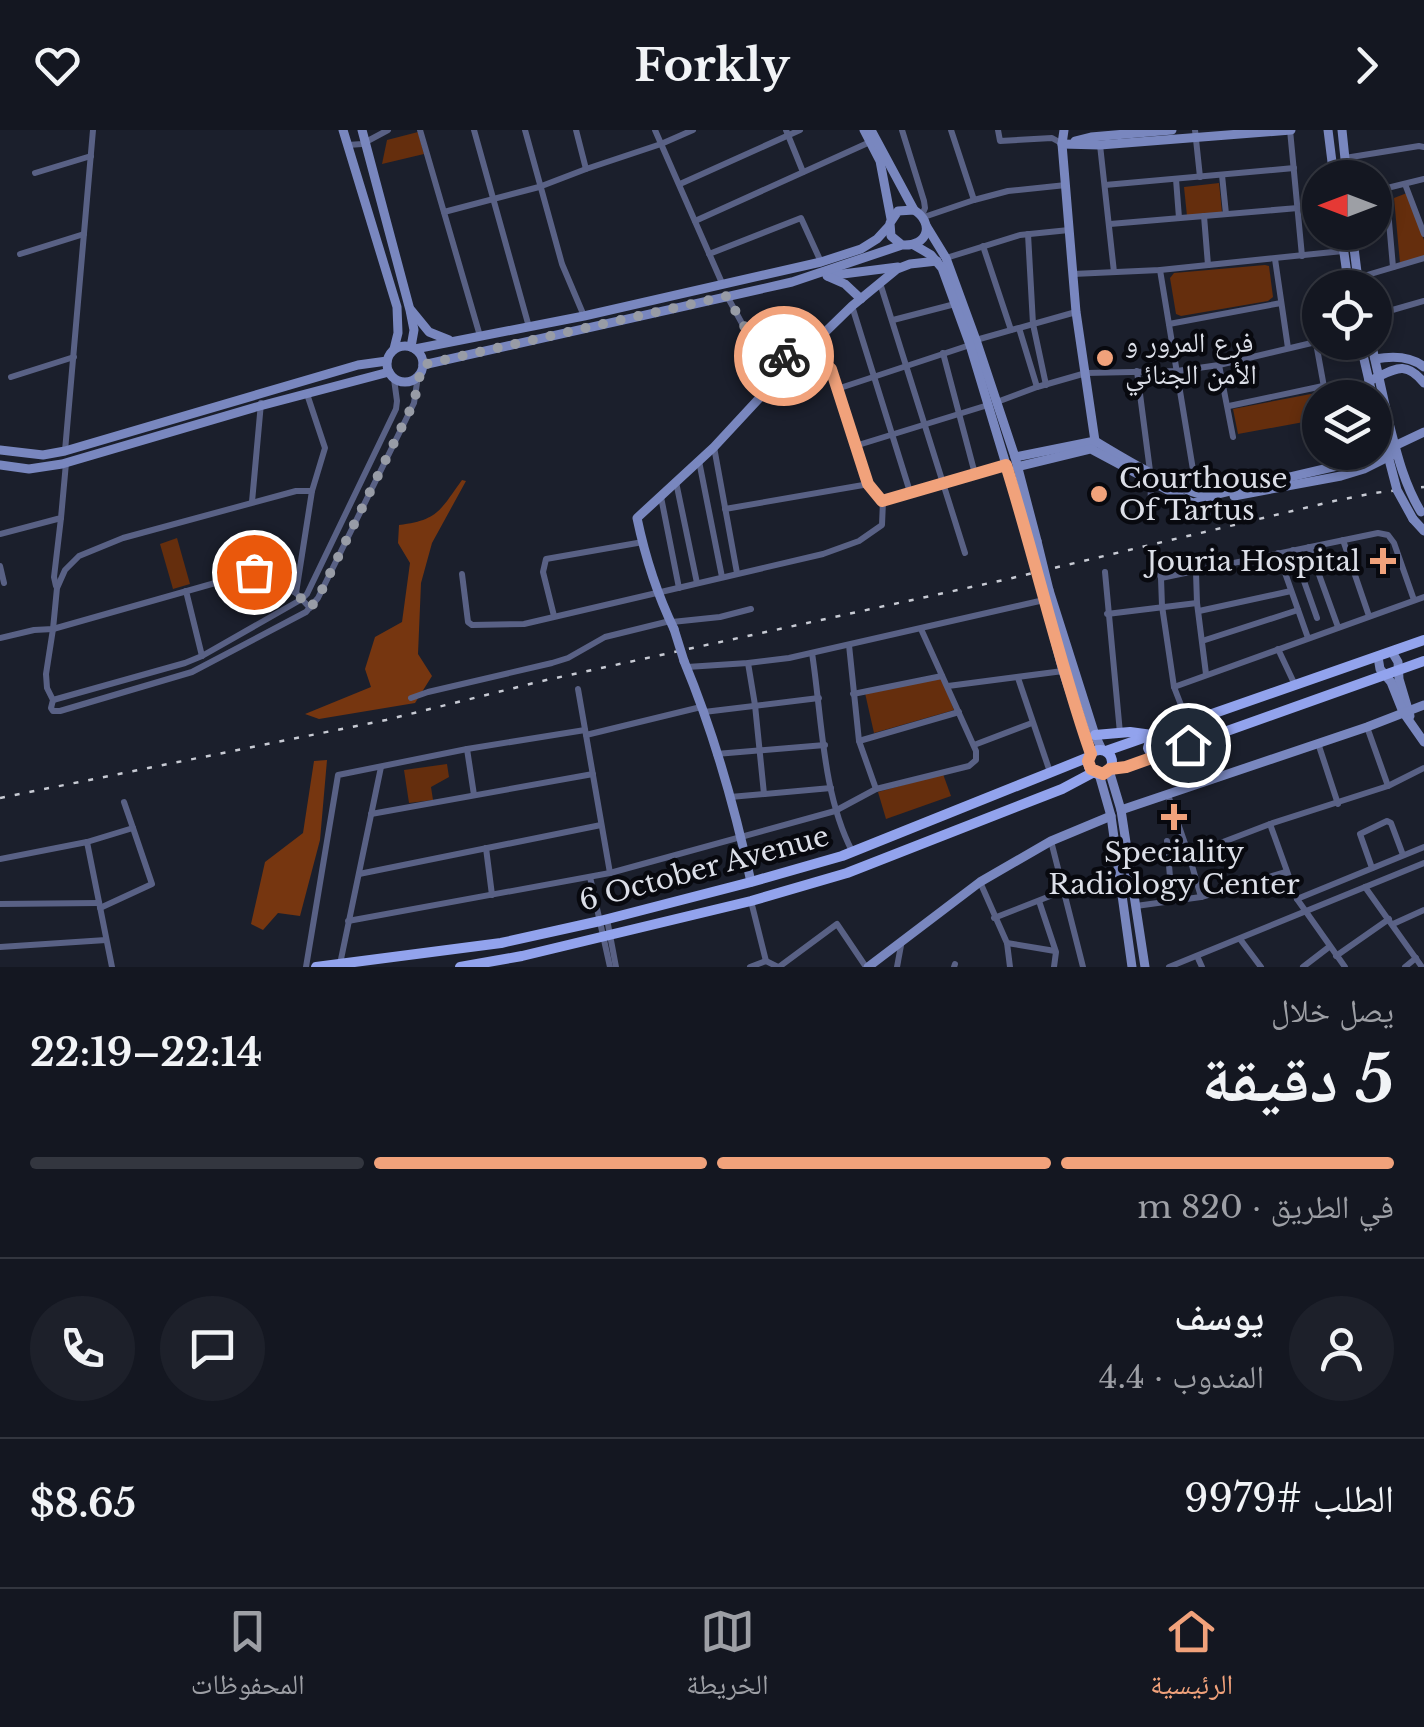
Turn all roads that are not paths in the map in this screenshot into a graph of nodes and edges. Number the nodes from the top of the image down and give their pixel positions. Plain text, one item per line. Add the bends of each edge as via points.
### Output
1 (93, 130) edge
2 (362, 130) edge
3 (388, 130) edge
4 (420, 130) edge
5 (474, 130) edge
6 (525, 130) edge
7 (576, 130) edge
8 (655, 130) edge
9 (693, 130) edge
10 (800, 130) edge
11 (902, 130) edge
12 (951, 130) edge
13 (998, 130) edge
14 (1060, 130) edge
15 (1172, 130) edge
16 (1291, 130) edge
17 (1328, 130) edge
18 (1342, 130) edge
19 (787, 133) edge
20 (869, 134) edge
21 (1196, 134) edge
22 (346, 135) edge
23 (1122, 136) edge
24 (365, 142) junction
25 (661, 144) junction
26 (1062, 144) junction
27 (1100, 145) junction
28 (1424, 147) edge
29 (90, 156) junction
30 (1344, 158) joint
31 (1332, 160) edge
32 (586, 168) junction
33 (1294, 168) junction
34 (804, 172) junction
35 (35, 173) dead end
36 (1222, 174) junction
37 (1200, 176) junction
38 (1176, 179) junction
39 (1424, 179) edge
40 (680, 184) junction
41 (1406, 184) junction
42 (1066, 185) junction
43 (1105, 185) junction
44 (539, 187) junction
45 (1392, 187) edge
46 (493, 199) junction
47 (974, 200) junction
48 (1298, 208) junction
49 (444, 212) junction
50 (1226, 214) junction
51 (1204, 216) junction
52 (921, 217) junction
53 (1179, 218) junction
54 (695, 221) junction
55 (890, 223) junction
56 (1110, 224) junction
57 (1070, 230) junction
58 (84, 234) junction
59 (1028, 234) junction
60 (1424, 234) edge
61 (914, 245) junction
62 (902, 246) junction
63 (983, 246) junction
64 (1391, 250) edge
65 (1343, 251) joint
66 (20, 254) dead end
67 (709, 254) junction
68 (1302, 256) junction
69 (1424, 258) edge
70 (942, 259) junction
71 (1275, 259) junction
72 (820, 262) junction
73 (904, 266) junction
74 (1208, 266) junction
75 (1393, 268) junction
76 (788, 269) junction
77 (1160, 270) junction
78 (1346, 270) edge
79 (1388, 270) edge
80 (1114, 272) junction
81 (1072, 274) junction
82 (822, 275) junction
83 (792, 282) junction
84 (880, 282) junction
85 (722, 283) junction
86 (727, 296) junction
87 (1424, 301) edge
88 (856, 302) junction
89 (1281, 303) junction
90 (955, 304) junction
91 (410, 310) junction
92 (1392, 311) edge
93 (1076, 312) junction
94 (584, 316) junction
95 (893, 320) junction
96 (1033, 324) junction
97 (1169, 324) junction
98 (529, 327) junction
99 (1015, 329) junction
100 (480, 336) junction
101 (451, 341) junction
102 (973, 342) junction
103 (1302, 345) edge
104 (413, 348) junction
105 (1288, 348) junction
106 (394, 349) junction
107 (808, 349) junction
108 (943, 353) junction
109 (760, 354) junction
110 (74, 357) junction
111 (800, 357) junction
112 (1392, 358) edge
113 (1367, 360) edge
114 (1374, 360) edge
115 (387, 361) junction
116 (422, 365) junction
117 (1219, 365) junction
118 (906, 366) junction
119 (1424, 367) edge
120 (1137, 371) junction
121 (1177, 371) junction
122 (1086, 372) junction
123 (392, 376) junction
124 (418, 376) junction
125 (874, 376) junction
126 (11, 378) dead end
127 (777, 379) junction
128 (1374, 379) junction
129 (1424, 383) edge
130 (1042, 386) junction
131 (837, 389) junction
132 (1302, 390) edge
133 (262, 394) junction
134 (307, 394) junction
135 (992, 404) junction
136 (261, 406) junction
137 (1228, 406) junction
138 (959, 414) junction
139 (925, 425) junction
140 (1422, 433) edge
141 (892, 435) junction
142 (1233, 437) dead end
143 (1093, 445) junction
144 (855, 446) junction
145 (714, 448) junction
146 (1392, 448) edge
147 (0, 450) edge
148 (66, 457) junction
149 (699, 461) junction
150 (1392, 462) edge
151 (1013, 463) junction
152 (0, 465) edge
153 (1319, 470) edge
154 (1150, 471) junction
155 (974, 474) junction
156 (676, 482) junction
157 (942, 483) junction
158 (1151, 483) junction
159 (868, 484) junction
160 (312, 491) junction
161 (910, 492) junction
162 (661, 496) junction
163 (1194, 498) junction
164 (882, 501) junction
165 (252, 502) junction
166 (725, 510) junction
167 (1419, 515) edge
168 (61, 518) junction
169 (1150, 519) dead end
170 (1424, 531) edge
171 (0, 534) edge
172 (1343, 540) junction
173 (642, 542) junction
174 (1310, 547) junction
175 (1293, 550) junction
176 (966, 553) dead end
177 (1278, 553) junction
178 (1155, 558) dead end
179 (0, 566) edge
180 (1105, 572) dead end
181 (1196, 572) junction
182 (738, 573) junction
183 (462, 574) dead end
184 (722, 577) junction
185 (1161, 578) junction
186 (4, 583) dead end
187 (696, 584) junction
188 (57, 588) junction
189 (680, 588) junction
190 (186, 591) junction
191 (1291, 591) junction
192 (659, 592) junction
193 (1045, 594) junction
194 (299, 596) junction
195 (1424, 597) edge
196 (1414, 600) junction
197 (1162, 606) junction
198 (1198, 607) junction
199 (310, 608) junction
200 (751, 608) dead end
201 (1298, 610) junction
202 (1107, 614) junction
203 (554, 616) junction
204 (1368, 616) junction
205 (1316, 618) dead end
206 (672, 624) junction
207 (1338, 627) junction
208 (53, 629) junction
209 (921, 629) junction
210 (0, 638) edge
211 (1308, 638) junction
212 (1424, 640) edge
213 (1202, 641) junction
214 (849, 645) junction
215 (1278, 648) junction
216 (1392, 652) junction
217 (812, 653) junction
218 (202, 656) junction
219 (1378, 657) junction
220 (1424, 661) edge
221 (748, 663) junction
222 (685, 664) junction
223 (1398, 671) junction
224 (1063, 672) junction
225 (1206, 674) junction
226 (1386, 675) junction
227 (942, 676) junction
228 (1018, 678) junction
229 (948, 686) junction
230 (1295, 686) junction
231 (1174, 687) junction
232 (578, 689) dead end
233 (853, 694) junction
234 (411, 698) dead end
235 (819, 698) junction
236 (53, 700) junction
237 (756, 705) junction
238 (1424, 705) edge
239 (1292, 708) junction
240 (702, 710) junction
241 (959, 712) junction
242 (1407, 714) junction
243 (1032, 723) junction
244 (1188, 723) junction
245 (1367, 727) junction
246 (585, 732) junction
247 (1120, 732) junction
248 (1096, 735) junction
249 (1152, 735) junction
250 (860, 741) junction
251 (1318, 742) junction
252 (1424, 742) edge
253 (974, 745) junction
254 (825, 746) junction
255 (468, 750) junction
256 (760, 750) junction
257 (1097, 753) junction
258 (716, 754) junction
259 (1153, 758) junction
260 (381, 767) junction
261 (1424, 768) edge
262 (1103, 771) junction
263 (1050, 773) junction
264 (592, 774) junction
265 (1388, 786) junction
266 (831, 788) junction
267 (876, 789) junction
268 (1062, 789) junction
269 (764, 794) junction
270 (1167, 794) junction
271 (474, 795) junction
272 (729, 797) junction
273 (124, 802) dead end
274 (1338, 804) junction
275 (1121, 810) junction
276 (836, 811) junction
277 (371, 814) junction
278 (1110, 816) junction
279 (1270, 824) junction
280 (602, 825) junction
281 (133, 828) junction
282 (741, 838) junction
283 (1052, 841) junction
284 (1167, 841) dead end
285 (87, 842) junction
286 (1424, 847) edge
287 (486, 848) junction
288 (1415, 850) junction
289 (852, 852) junction
290 (1189, 855) junction
291 (1402, 856) junction
292 (0, 859) edge
293 (1424, 862) edge
294 (1372, 868) junction
295 (1286, 872) junction
296 (610, 873) junction
297 (359, 874) junction
298 (590, 877) junction
299 (751, 882) junction
300 (980, 882) junction
301 (1365, 887) junction
302 (1064, 890) junction
303 (492, 895) junction
304 (1201, 897) junction
305 (1296, 899) junction
306 (1040, 901) junction
307 (1172, 901) junction
308 (751, 902) junction
309 (0, 904) edge
310 (99, 905) junction
311 (1135, 906) junction
312 (1424, 910) edge
313 (1306, 912) junction
314 (994, 918) junction
315 (604, 920) junction
316 (348, 921) junction
317 (1391, 922) junction
318 (607, 935) junction
319 (902, 939) junction
320 (1240, 939) junction
321 (106, 940) junction
322 (1007, 942) junction
323 (0, 947) edge
324 (1329, 947) junction
325 (1056, 952) junction
326 (1197, 956) junction
327 (1336, 956) junction
328 (1416, 958) junction
329 (766, 961) junction
330 (521, 962) edge
331 (340, 965) edge
332 (112, 967) edge
333 (306, 967) edge
334 (316, 967) edge
335 (460, 967) edge
336 (613, 967) edge
337 (750, 967) edge
338 (779, 967) edge
339 (867, 967) edge
340 (897, 967) edge
341 (1010, 967) edge
342 (1054, 967) edge
343 (1083, 967) edge
344 (1132, 967) edge
345 (1145, 967) edge
346 (1169, 967) edge
347 (1202, 967) edge
348 (1261, 967) edge
349 (1303, 967) edge
350 (1345, 967) edge
351 (1405, 967) edge
352 (1422, 967) edge

1 - 29 street
2 - 24 main road
3 - 24 street
4 - 49 street
5 - 46 street
6 - 44 street
7 - 32 street
8 - 25 street
9 - 25 street
10 - 19 street
11 - 52 street via 924,201
12 - 47 street
13 - 26 street via 1000,141 1052,138
14 - 26 main road
15 - 23 main road
16 - 21 main road
16 - 33 street
17 - 31 main road
18 - 30 main road
19 - 34 street
19 - 40 street
20 - 34 street
20 - 52 main road
20 - 55 main road
21 - 23 main road
21 - 37 street
22 - 24 street via 355,146
22 - 106 main road via 398,307
23 - 26 main road
23 - 27 main road
24 - 91 main road
25 - 32 street
25 - 40 street
26 - 27 main road
26 - 42 main road
27 - 43 street
28 - 30 street
29 - 35 street
29 - 58 street
32 - 44 street
33 - 36 street
33 - 48 street
34 - 54 street
36 - 37 street
36 - 50 street
37 - 38 street
38 - 43 street
38 - 53 street
39 - 41 street
40 - 54 street
41 - 45 street
41 - 60 street
42 - 47 street
42 - 57 main road
43 - 56 street
44 - 46 street
44 - 94 street
46 - 49 street
46 - 98 street
47 - 52 street
48 - 50 street
48 - 68 street
49 - 100 street
50 - 51 street
51 - 53 street
51 - 74 street
52 - 55 main road via 898,211
52 - 61 main road via 924,238
52 - 70 main road
53 - 56 street
54 - 67 street
55 - 62 main road via 891,236
55 - 72 main road via 861,249
56 - 80 street
57 - 59 street
57 - 81 main road
58 - 66 street
58 - 110 street
59 - 63 street
59 - 96 street
61 - 62 main road
61 - 70 main road
62 - 82 main road
63 - 70 street
63 - 99 street
64 - 75 street
65 - 68 street
65 - 78 main road
67 - 72 street via 801,218
67 - 85 street
68 - 71 street
69 - 75 street
70 - 73 main road
70 - 90 main road
70 - 102 main road
71 - 74 street
71 - 89 street
72 - 76 main road
73 - 82 main road
73 - 84 main road
74 - 77 street
75 - 79 street
76 - 83 main road
76 - 85 main road
77 - 80 street
77 - 97 street
80 - 81 street
81 - 93 main road
82 - 83 main road
82 - 88 main road via 845,284
83 - 86 main road
84 - 88 main road
84 - 95 street
85 - 94 main road
86 - 109 street
86 - 116 main road
87 - 92 street
88 - 107 main road
88 - 125 street
89 - 97 street
89 - 105 street
90 - 95 street
90 - 102 main road
91 - 101 main road via 429,332
91 - 104 main road
93 - 96 street
93 - 122 main road
94 - 98 main road
95 - 118 street
96 - 99 street
96 - 130 street
97 - 121 street
98 - 100 main road
99 - 102 street
99 - 130 street
100 - 101 main road
101 - 104 main road
102 - 108 street
102 - 135 main road
103 - 105 street
104 - 106 main road
104 - 116 main road
105 - 117 street
106 - 115 main road
107 - 111 main road
107 - 131 street via 831,369
108 - 118 street
108 - 138 street
109 - 111 street
109 - 127 street
110 - 126 street
110 - 148 street
111 - 127 main road
112 - 119 main road
113 - 128 main road
114 - 128 main road
115 - 123 main road
115 - 133 main road
116 - 124 main road
117 - 121 street
117 - 137 street
118 - 125 street
118 - 139 street
120 - 121 street
120 - 122 street
120 - 154 street
121 - 163 street
122 - 130 street
122 - 143 main road
123 - 124 main road via 404,382
123 - 134 main road
123 - 194 street via 396,409
124 - 199 street via 414,402
125 - 131 street
125 - 141 street
127 - 145 main road
128 - 129 main road via 1402,368
130 - 135 street
131 - 144 street
132 - 137 street
133 - 136 street
133 - 148 main road
134 - 136 main road
134 - 160 street via 326,448
135 - 138 street
135 - 151 main road
136 - 148 main road
136 - 165 street
137 - 142 street
138 - 139 street
138 - 155 street
139 - 141 street
139 - 157 street
140 - 146 main road
140 - 163 main road via 1364,470
141 - 144 street
141 - 161 street
143 - 151 main road
143 - 154 main road
143 - 158 main road
144 - 159 street
145 - 149 main road
145 - 166 street
147 - 148 main road
148 - 152 main road via 29,469
148 - 168 street
149 - 156 main road
149 - 184 street
150 - 167 main road, bridge via 1397,490
151 - 155 street
151 - 193 main road, bridge
153 - 163 main road
154 - 163 main road
155 - 157 street
156 - 162 main road
156 - 187 street
157 - 161 street
157 - 176 street
158 - 163 main road
158 - 169 street
159 - 164 street
159 - 166 street
160 - 165 street
160 - 194 street
161 - 164 street
162 - 173 main road via 638,518
162 - 189 street
164 - 182 street via 882,525 860,541
165 - 188 street via 79,556
166 - 182 street
167 - 170 main road
168 - 171 street
168 - 188 street
172 - 174 street
172 - 196 street via 1390,537
172 - 204 street
173 - 192 main road
173 - 203 street via 546,559
174 - 175 street
174 - 207 street
175 - 177 street
175 - 205 street
177 - 181 street
177 - 191 street
178 - 185 street
179 - 186 street
180 - 202 street
181 - 185 street
181 - 198 street
182 - 184 street
183 - 203 street via 472,625
184 - 187 street
185 - 197 street
187 - 189 street
188 - 208 street
189 - 192 street
190 - 194 street via 254,572
190 - 208 street
190 - 218 street
191 - 198 street
191 - 201 street
192 - 203 street
192 - 206 main road
193 - 209 street
193 - 224 main road
193 - 248 main road
194 - 199 street
194 - 218 street
195 - 196 street
196 - 204 street
197 - 198 street
197 - 202 street
197 - 231 street
198 - 213 street
199 - 236 street via 192,672 60,712 51,708
200 - 206 street
201 - 211 street
201 - 213 street
202 - 247 street
204 - 207 street
206 - 222 main road, bridge
206 - 234 street via 605,637 568,658
207 - 211 street
208 - 210 street
208 - 236 street via 46,688
209 - 214 street
209 - 227 street
211 - 215 street
212 - 216 main road, 6 October Avenue
213 - 225 street
214 - 217 street
214 - 233 street
215 - 225 street
215 - 230 street
216 - 219 main road, 6 October Avenue
216 - 223 main road
217 - 221 street
217 - 235 street
218 - 236 street
219 - 226 main road
219 - 230 main road, 6 October Avenue
220 - 223 main road, 6 October Avenue
221 - 222 street
221 - 237 street
222 - 240 main road
223 - 226 main road, 6 October Avenue
223 - 242 main road
224 - 228 street
224 - 257 main road
225 - 231 street
226 - 239 main road, 6 October Avenue
226 - 242 main road
227 - 229 street
227 - 233 street
228 - 229 street
228 - 243 street
229 - 241 street
230 - 239 main road
230 - 244 main road, 6 October Avenue
231 - 244 street
232 - 246 street
233 - 250 street
235 - 237 street
235 - 254 street
237 - 240 street
237 - 256 street
238 - 242 main road
239 - 259 main road, 6 October Avenue
240 - 246 street
240 - 258 main road
241 - 250 street
241 - 253 street
242 - 245 main road
242 - 252 main road
243 - 253 street
243 - 263 street
244 - 249 main road, 6 October Avenue
245 - 251 main road
245 - 265 street
246 - 255 street
246 - 264 street
247 - 248 main road
247 - 249 main road
248 - 257 main road
249 - 257 main road, 6 October Avenue
249 - 259 main road
250 - 267 street
251 - 270 main road
251 - 274 street
253 - 267 street via 977,756 969,766
254 - 256 street
254 - 266 street
255 - 260 street
255 - 271 street
256 - 258 street
256 - 269 street
257 - 262 main road via 1089,766
257 - 262 main road via 1112,759
257 - 263 main road, 6 October Avenue
258 - 272 main road
259 - 262 main road, 6 October Avenue
260 - 277 street
260 - 333 street via 338,775
261 - 265 street
262 - 268 main road, 6 October Avenue
262 - 275 main road
262 - 278 main road
263 - 268 main road
263 - 289 main road, 6 October Avenue
264 - 271 street
264 - 280 street
265 - 274 street
266 - 269 street
266 - 276 street
267 - 276 street
268 - 308 main road, 6 October Avenue via 847,873
269 - 272 street
270 - 275 main road
270 - 290 street
271 - 277 street
272 - 282 main road
273 - 281 street
274 - 279 street
275 - 311 main road
276 - 282 street
276 - 289 street
277 - 297 street
278 - 283 main road
278 - 344 main road
279 - 290 street
279 - 295 street
280 - 287 street
280 - 296 street
281 - 285 street
281 - 310 street via 152,884
282 - 296 street
282 - 299 main road
283 - 300 main road
283 - 302 street
284 - 307 street
285 - 292 street
285 - 310 street
286 - 288 street
287 - 297 street
287 - 303 street
288 - 291 street
288 - 293 street
289 - 299 main road, 6 October Avenue
290 - 304 street
291 - 294 street
291 - 294 street via 1387,821 1360,834
293 - 301 street
294 - 305 street
295 - 304 street
295 - 305 street
296 - 298 street
297 - 316 street
298 - 303 street
298 - 315 street
299 - 315 main road, 6 October Avenue
300 - 314 street
300 - 319 main road
301 - 313 street
301 - 317 street
302 - 306 street
302 - 343 street
303 - 316 street
304 - 307 street
305 - 313 street
306 - 314 street
306 - 325 street
307 - 311 street
308 - 318 main road, 6 October Avenue
308 - 329 street
309 - 310 street
310 - 321 street
311 - 345 main road
312 - 317 street
313 - 320 street
313 - 324 street
314 - 322 street
315 - 318 street
315 - 331 main road, 6 October Avenue via 501,943
316 - 331 street
317 - 327 street
317 - 328 street
318 - 330 main road, 6 October Avenue
318 - 336 street
319 - 339 main road
319 - 340 street
320 - 326 street
320 - 348 street
321 - 323 street
321 - 332 street
322 - 325 street
322 - 341 street
324 - 327 street
324 - 349 street
325 - 342 street
326 - 346 street
326 - 347 street
327 - 350 street
328 - 351 street
328 - 352 street
329 - 337 street
329 - 338 street
330 - 335 main road, 6 October Avenue
331 - 334 main road, 6 October Avenue
338 - 339 street via 837,924

